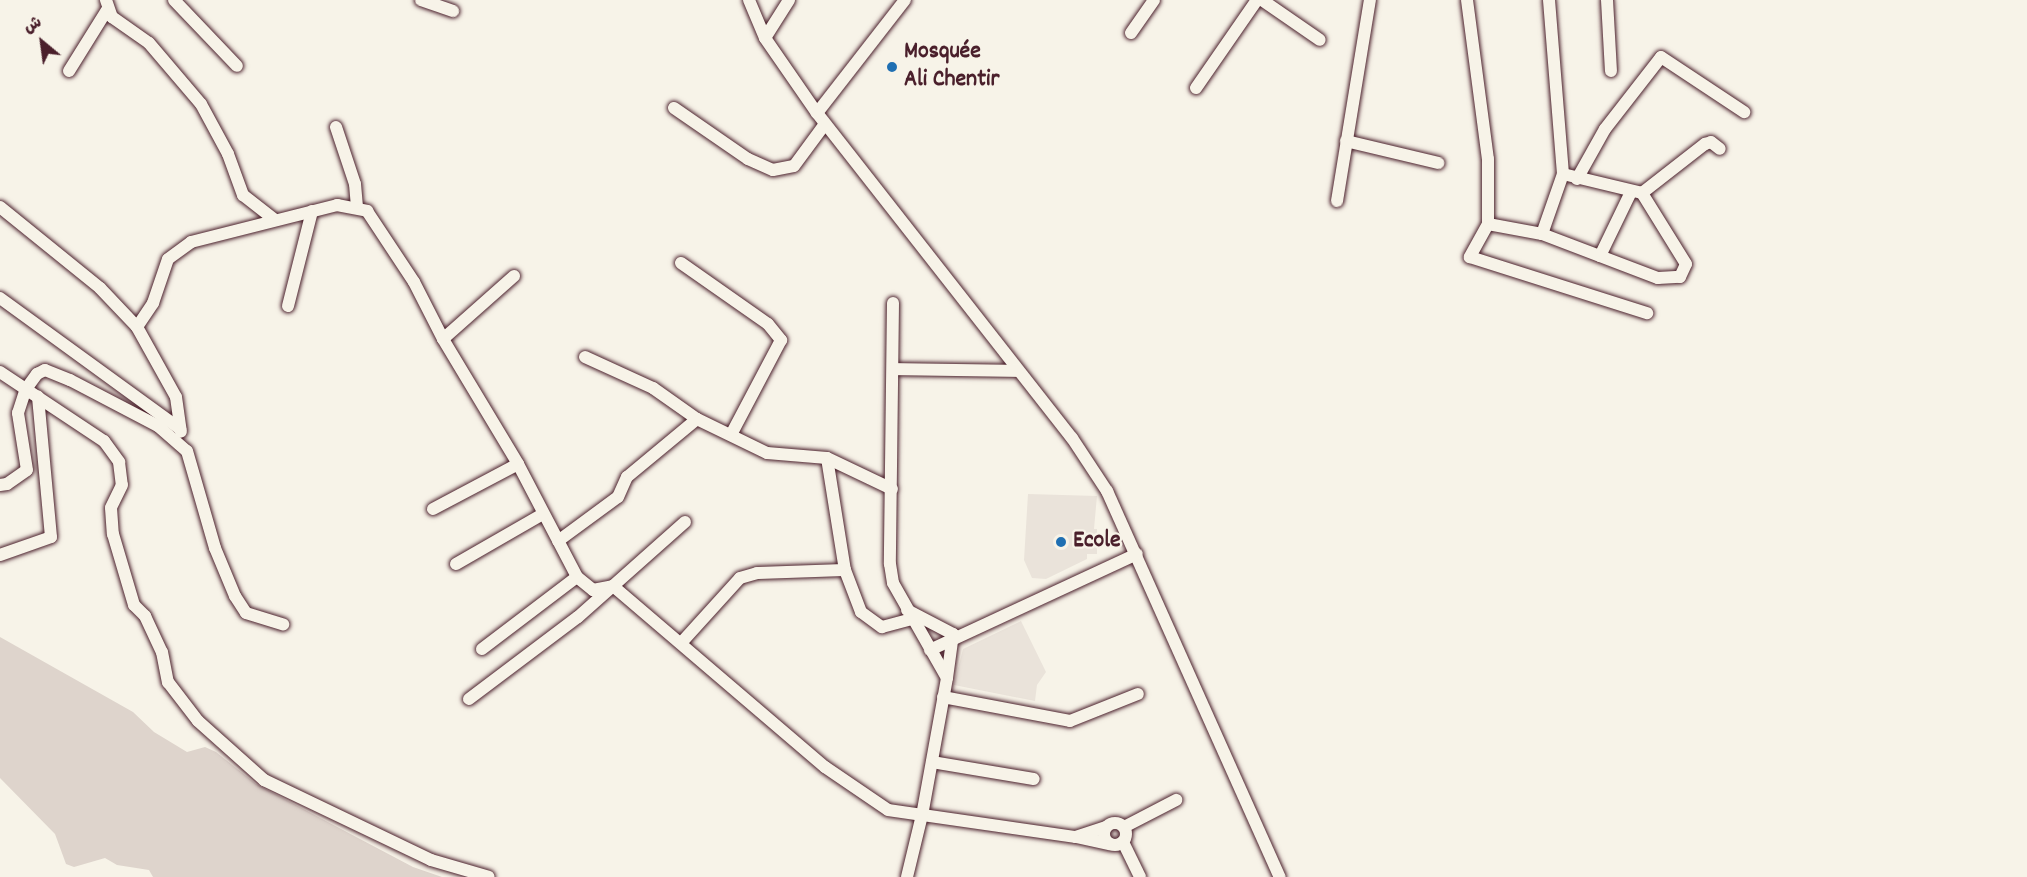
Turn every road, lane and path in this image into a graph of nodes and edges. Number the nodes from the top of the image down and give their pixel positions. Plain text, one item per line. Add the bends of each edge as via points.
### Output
1 (174, 0) edge
2 (421, 0) edge
3 (749, 0) edge
4 (789, 0) edge
5 (905, 0) edge
6 (1154, 0) edge
7 (1257, 0) edge
8 (1262, 0) edge
9 (1370, 0) edge
10 (1467, 0) edge
11 (1549, 0) edge
12 (1607, 0) edge
13 (107, 5) edge
14 (453, 11) dead end
15 (1131, 33) dead end
16 (765, 38) junction
17 (1320, 40) dead end
18 (237, 66) dead end
19 (69, 71) dead end
20 (1611, 71) dead end
21 (1196, 88) dead end
22 (674, 108) dead end
23 (1744, 112) dead end
24 (817, 113) junction
25 (825, 124) junction
26 (336, 127) dead end
27 (1346, 141) junction
28 (1720, 149) dead end
29 (1438, 163) dead end
30 (1563, 174) junction
31 (1577, 179) junction
32 (1637, 192) junction
33 (1337, 201) dead end
34 (0, 207) edge
35 (357, 207) junction
36 (312, 211) junction
37 (274, 219) junction
38 (1488, 224) junction
39 (1542, 234) junction
40 (1600, 256) junction
41 (681, 263) dead end
42 (514, 276) dead end
43 (0, 298) edge
44 (893, 303) dead end
45 (288, 306) dead end
46 (1647, 313) dead end
47 (137, 327) junction
48 (443, 339) junction
49 (585, 357) dead end
50 (894, 369) junction
51 (1018, 371) junction
52 (0, 372) edge
53 (26, 389) junction
54 (38, 397) junction
55 (697, 418) junction
56 (180, 429) junction
57 (731, 435) junction
58 (187, 451) junction
59 (827, 458) junction
60 (518, 464) junction
61 (0, 485) edge
62 (892, 489) junction
63 (433, 509) dead end
64 (543, 514) junction
65 (685, 522) dead end
66 (558, 541) junction
67 (1137, 554) junction
68 (0, 555) edge
69 (456, 564) dead end
70 (845, 570) junction
71 (577, 577) junction
72 (613, 586) junction
73 (910, 614) junction
74 (283, 624) dead end
75 (954, 639) junction
76 (682, 642) junction
77 (482, 649) dead end
78 (930, 650) junction
79 (946, 678) junction
80 (1138, 694) dead end
81 (943, 698) junction
82 (469, 699) dead end
83 (932, 762) junction
84 (1034, 779) dead end
85 (1176, 800) dead end
86 (922, 815) junction
87 (1106, 827) junction
88 (1124, 827) junction
89 (1076, 837) junction
90 (1116, 843) junction
91 (489, 877) edge
92 (907, 877) edge
93 (1140, 877) edge
94 (1280, 877) edge

1 - 18 street
2 - 14 street
3 - 16 street
4 - 16 street
5 - 24 street
6 - 15 street
7 - 21 street
8 - 17 street
9 - 27 street
10 - 38 street via 1488,159
11 - 30 street
12 - 20 street
13 - 19 street
13 - 37 street via 149,43 201,104 228,154 243,195
16 - 24 street
22 - 25 street via 748,159 773,170 794,166
23 - 31 street via 1661,57 1605,129
24 - 25 street
25 - 51 street
26 - 35 street via 355,184
27 - 29 street
27 - 33 street
28 - 32 street via 1711,142 1706,144
30 - 31 street
30 - 39 street
31 - 32 street
32 - 40 street
32 - 40 street via 1686,264 1686,270 1672,280
34 - 47 street via 100,288
35 - 36 street via 337,205
35 - 48 street via 367,211 414,282
36 - 37 street
36 - 45 street
37 - 47 street via 191,242 176,251 168,258 153,303
38 - 39 street
38 - 46 street via 1470,257
39 - 40 street
41 - 57 street via 768,324 781,340
42 - 48 street
43 - 56 street
44 - 50 street
47 - 56 street via 176,397
48 - 60 street
49 - 55 street via 653,388
50 - 51 street
50 - 62 street
51 - 67 street via 1072,438 1107,491
52 - 53 street
53 - 54 street
53 - 58 street via 45,370 158,426
53 - 61 street via 18,413 27,470 14,481
54 - 68 street via 51,537
54 - 91 street via 104,441 119,462 122,484 111,508 113,534 131,595 162,652 168,682 198,721 264,780 431,860
55 - 57 street
55 - 66 street via 627,477 618,497
56 - 58 street
57 - 59 street via 766,453
58 - 74 street via 215,548 235,596 246,613
59 - 62 street
59 - 70 street
60 - 63 street
60 - 64 street
62 - 73 street via 890,564 893,583
64 - 66 street
64 - 69 street
65 - 72 street
66 - 71 street
67 - 75 street
67 - 94 street
70 - 73 street via 861,612 882,627
70 - 76 street via 757,573 740,578
71 - 72 street via 593,590
71 - 77 street
72 - 76 street
72 - 82 street
73 - 75 street via 947,628
73 - 78 street
75 - 78 street
75 - 79 street
76 - 86 street via 825,767 888,810
78 - 79 street
79 - 81 street
80 - 81 street via 1070,721
81 - 83 street
83 - 84 street
83 - 86 street
85 - 88 street
86 - 89 street
86 - 92 street
87 - 88 street via 1115,822
87 - 89 street
87 - 90 street via 1104,837
88 - 90 street
89 - 90 street
90 - 93 street

